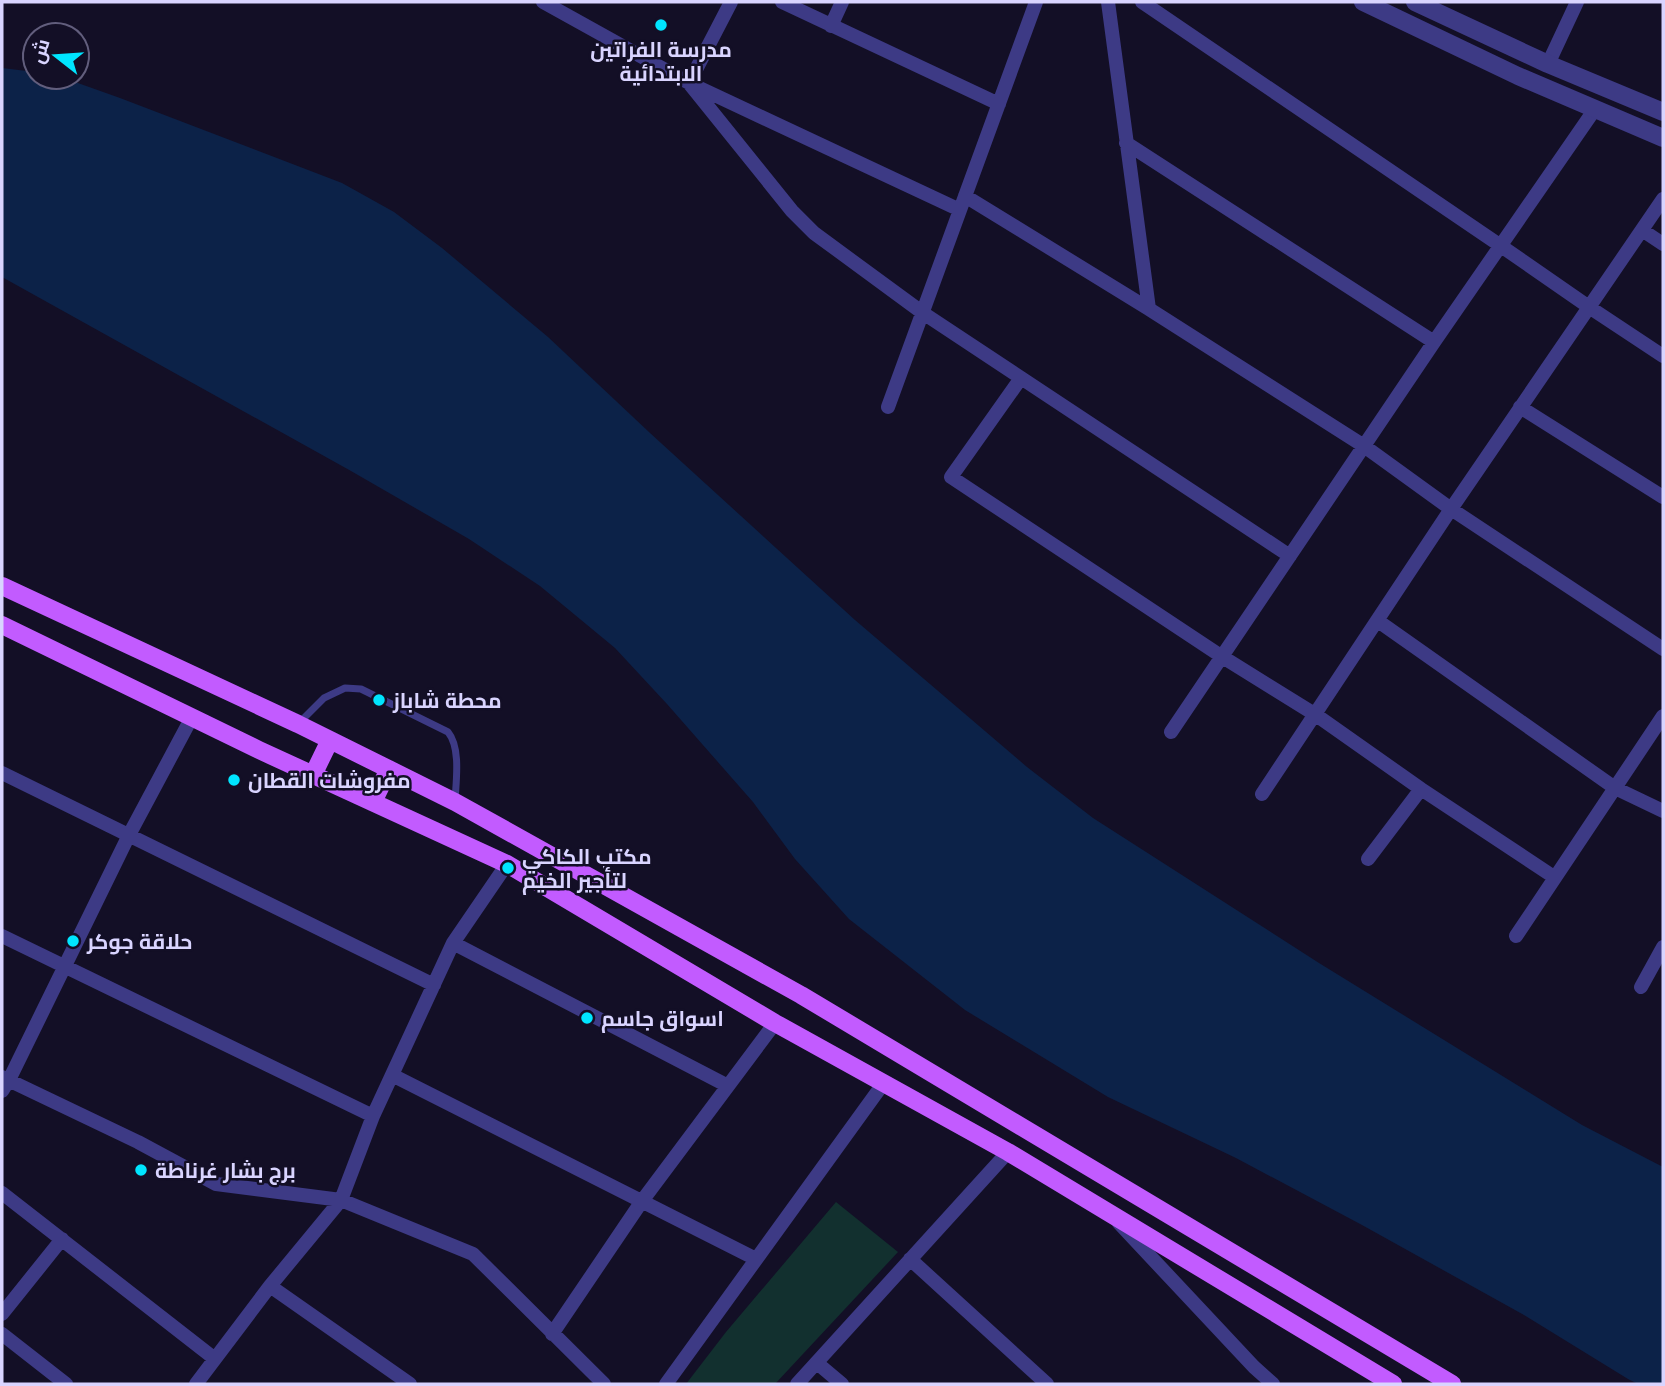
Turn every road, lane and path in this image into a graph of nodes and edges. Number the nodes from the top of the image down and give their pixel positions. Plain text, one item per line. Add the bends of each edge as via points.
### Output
1 (543, 2) edge
2 (731, 2) edge
3 (782, 2) edge
4 (842, 2) edge
5 (1036, 2) edge
6 (1108, 2) edge
7 (1142, 2) edge
8 (1363, 2) edge
9 (1415, 2) edge
10 (1577, 2) edge
11 (1441, 7) edge
12 (831, 26) junction
13 (1492, 38) junction
14 (1482, 58) junction
15 (1548, 64) junction
16 (690, 83) junction
17 (999, 104) junction
18 (1662, 107) edge
19 (1595, 109) junction
20 (1663, 138) edge
21 (1126, 143) junction
22 (965, 196) junction
23 (1663, 200) edge
24 (960, 210) junction
25 (1642, 230) junction
26 (1663, 244) edge
27 (1501, 246) junction
28 (1589, 307) junction
29 (1149, 309) junction
30 (923, 313) junction
31 (1434, 342) junction
32 (1663, 356) edge
33 (1021, 378) junction
34 (888, 407) dead end
35 (1520, 407) junction
36 (1364, 446) junction
37 (1663, 497) edge
38 (1451, 509) junction
39 (1290, 556) junction
40 (2, 586) edge
41 (1378, 621) junction
42 (2, 625) edge
43 (1663, 649) edge
44 (1221, 656) junction
45 (1316, 715) junction
46 (1663, 716) edge
47 (192, 718) junction
48 (298, 724) junction
49 (1171, 732) dead end
50 (330, 740) junction
51 (389, 769) junction
52 (2, 773) edge
53 (313, 775) junction
54 (1615, 788) junction
55 (1421, 789) junction
56 (1262, 794) dead end
57 (373, 802) junction
58 (456, 802) junction
59 (1663, 811) edge
60 (129, 835) junction
61 (1368, 859) dead end
62 (508, 864) junction
63 (1554, 877) junction
64 (2, 936) edge
65 (1516, 936) dead end
66 (453, 943) junction
67 (1663, 947) edge
68 (64, 967) junction
69 (434, 985) junction
70 (1641, 987) dead end
71 (775, 1023) junction
72 (392, 1075) junction
73 (4, 1083) edge
74 (883, 1084) junction
75 (728, 1086) junction
76 (373, 1116) junction
77 (1008, 1152) junction
78 (2, 1193) edge
79 (341, 1200) junction
80 (642, 1201) junction
81 (1109, 1212) junction
82 (62, 1239) junction
83 (756, 1259) junction
84 (910, 1259) junction
85 (270, 1286) junction
86 (2, 1314) edge
87 (2, 1334) edge
88 (552, 1334) junction
89 (215, 1359) junction
90 (817, 1363) junction
91 (202, 1382) edge
92 (66, 1384) edge
93 (410, 1384) edge
94 (604, 1384) edge
95 (666, 1384) edge
96 (797, 1384) edge
97 (842, 1384) edge
98 (1047, 1384) edge
99 (1273, 1384) edge
100 (1393, 1384) edge
101 (1452, 1384) edge

1 - 16 street
2 - 16 street
3 - 12 street
4 - 12 street
5 - 17 street
6 - 21 street
7 - 27 street
8 - 14 street
9 - 11 street
10 - 15 street
11 - 13 street
12 - 17 street
13 - 14 street
13 - 15 street
14 - 19 street
15 - 18 street
16 - 24 street
16 - 30 street via 814,233
17 - 22 street
19 - 20 street
19 - 27 street
21 - 29 street
21 - 31 street
22 - 24 street
22 - 29 street
23 - 25 street
24 - 30 street
25 - 26 street
25 - 28 street
27 - 28 street
27 - 31 street
28 - 32 street
28 - 35 street
29 - 36 street
30 - 33 street
30 - 34 street
31 - 36 street
33 - 39 street
33 - 44 street via 951,477
35 - 37 street
35 - 38 street
36 - 38 street
36 - 39 street
38 - 41 street
38 - 43 street
39 - 44 street
40 - 48 main road
41 - 45 street
41 - 54 street
42 - 47 main road
44 - 45 street
44 - 49 street
45 - 55 street
45 - 56 street
46 - 54 street
47 - 53 main road
47 - 60 street
48 - 50 main road
48 - 58 lane via 324,698 345,688 361,689 449,732 456,747
50 - 51 main road
50 - 53 main road
51 - 57 main road
51 - 58 main road
52 - 60 street
53 - 57 main road
54 - 59 street
54 - 63 street
55 - 61 street
55 - 63 street
57 - 62 main road
58 - 101 main road via 801,995
60 - 68 street
60 - 69 street
62 - 66 street
62 - 71 main road
63 - 65 street
64 - 68 street
66 - 69 street
66 - 75 street
67 - 70 street
68 - 73 street
68 - 76 street
69 - 72 street
71 - 74 main road
71 - 75 street
72 - 76 street
72 - 80 street
73 - 79 street via 138,1142 216,1184
74 - 77 main road
74 - 83 street
75 - 80 street
76 - 79 street
77 - 81 main road
77 - 84 street
78 - 82 street
79 - 85 street
79 - 88 street via 473,1254
80 - 83 street
80 - 88 street
81 - 99 street
81 - 100 main road
82 - 86 street
82 - 89 street
83 - 95 street
84 - 90 street
84 - 98 street
85 - 89 street
85 - 93 street
87 - 92 street
88 - 94 street
89 - 91 street
90 - 96 street
90 - 97 street

